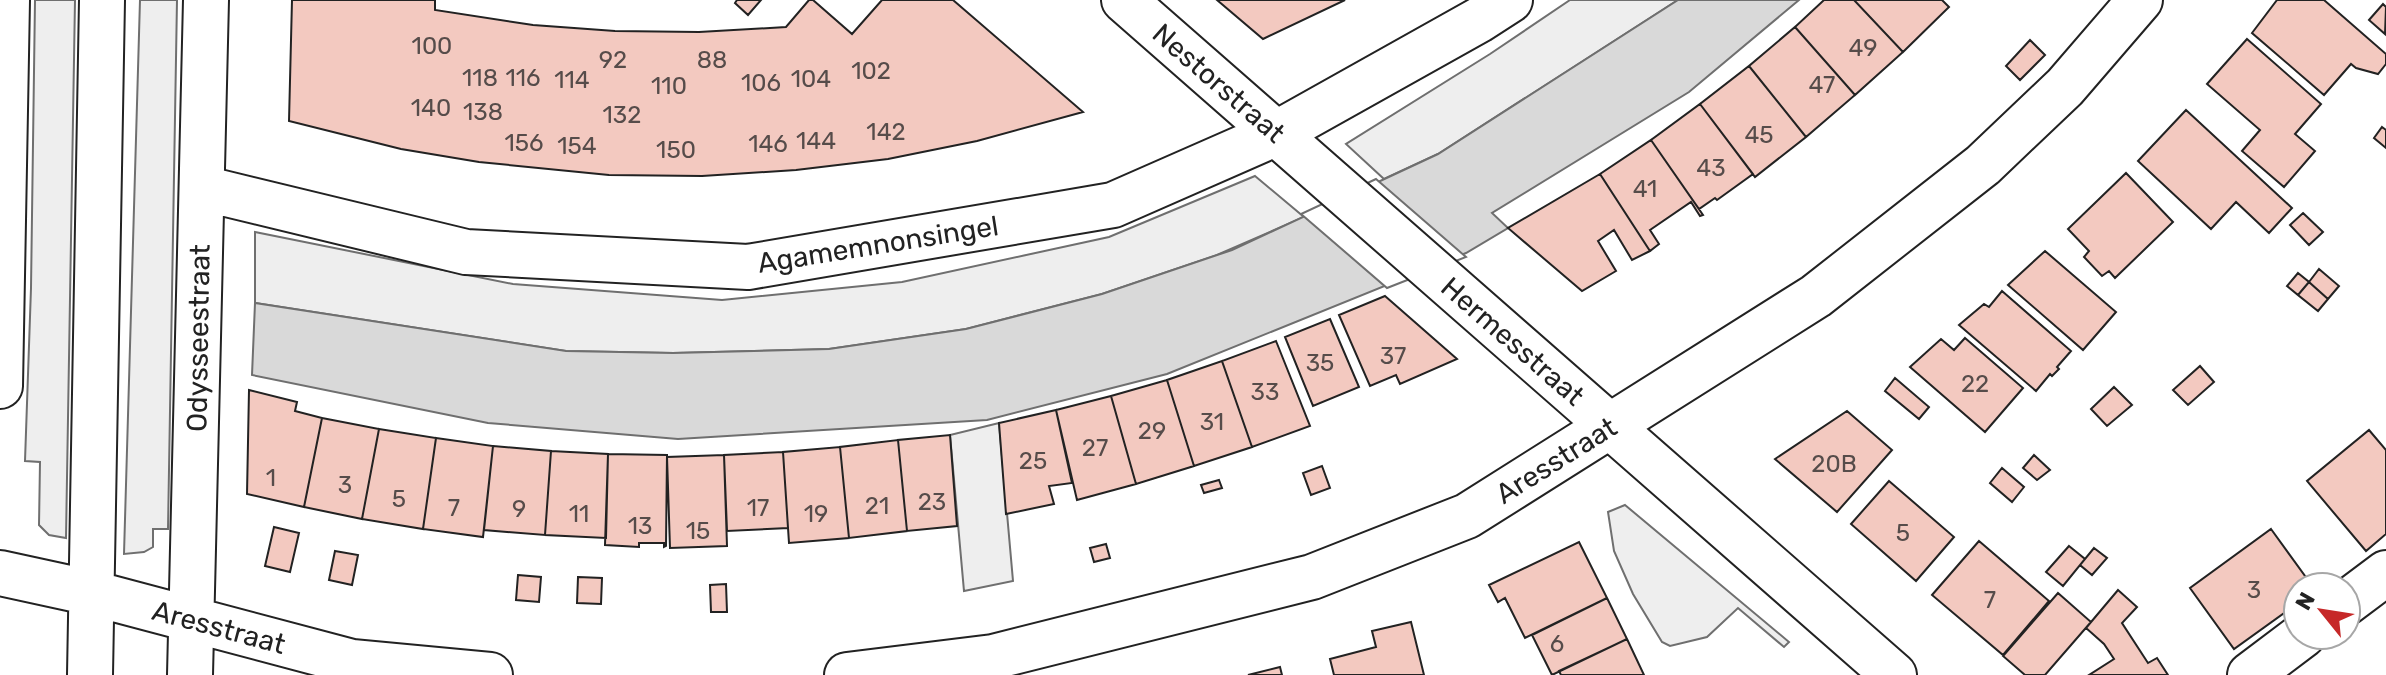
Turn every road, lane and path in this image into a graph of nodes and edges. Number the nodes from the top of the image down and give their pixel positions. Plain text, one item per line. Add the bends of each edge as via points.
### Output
1 (7, 0) edge
2 (102, 0) edge
3 (206, 0) edge
4 (1124, 0) edge
5 (1510, 0) edge
6 (2140, 0) edge
7 (1277, 133) junction
8 (1313, 165) joint
9 (202, 188) junction
10 (0, 386) edge
11 (1611, 427) junction
12 (0, 573) edge
13 (2386, 573) edge
14 (2362, 591) edge
15 (92, 593) junction
16 (192, 619) junction
17 (2282, 651) edge
18 (90, 675) edge
19 (190, 675) edge
20 (490, 675) edge
21 (847, 675) edge
22 (1894, 675) edge
23 (2250, 675) edge

1 - 10 street
2 - 15 street
3 - 9 street, Odysseestraat
4 - 7 street, Nestorstraat
5 - 7 street, Agamemnonsingel
6 - 11 street, Aresstraat via 2065,87 1983,165 1816,296
7 - 8 street, Nestorstraat
7 - 9 street, Agamemnonsingel via 1113,205 748,267 466,252
8 - 11 street, Hermesstraat
9 - 16 street, Odysseestraat
11 - 21 street, Aresstraat via 1467,516 1312,577 993,657
11 - 22 street, Hermesstraat
12 - 15 street, Aresstraat
13 - 14 street
15 - 16 street, Aresstraat
15 - 18 street
16 - 19 street, Odysseestraat
16 - 20 street, Aresstraat via 352,662
17 - 23 street

